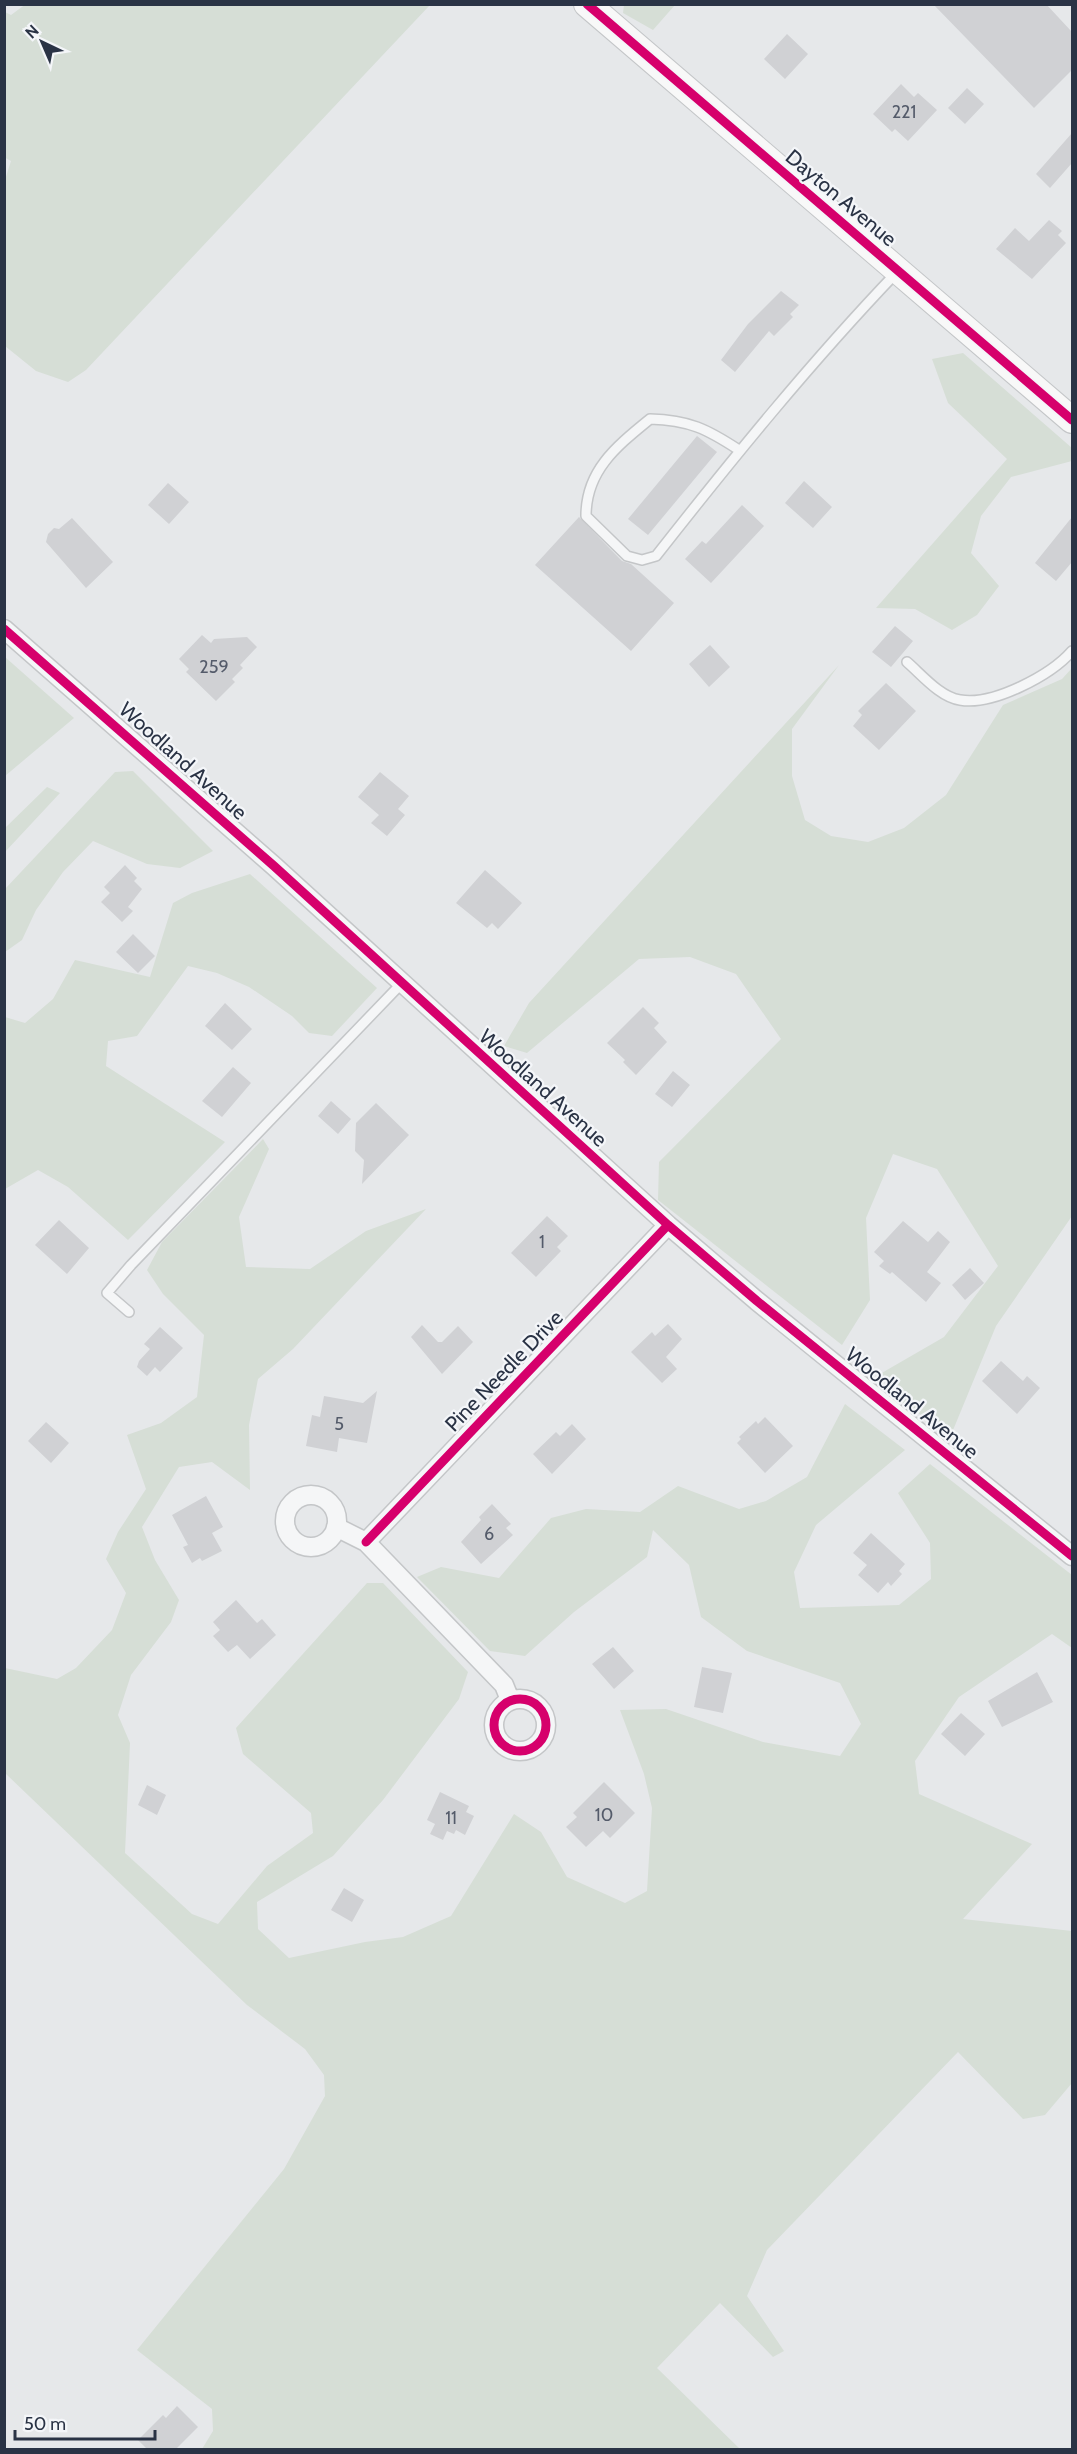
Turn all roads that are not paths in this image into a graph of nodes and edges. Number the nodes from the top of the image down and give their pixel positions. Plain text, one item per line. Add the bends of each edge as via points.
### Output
1 (587, 4) edge
2 (899, 270) junction
3 (1072, 420) edge
4 (739, 450) junction
5 (4, 629) edge
6 (1072, 651) edge
7 (907, 662) dead end
8 (402, 982) junction
9 (668, 1225) junction
10 (129, 1312) dead end
11 (336, 1527) dead end
12 (366, 1542) junction
13 (1072, 1556) edge
14 (510, 1700) dead end

1 - 2 street, Dayton Avenue
2 - 3 street, Dayton Avenue
2 - 4 lane
4 - 4 lane via 656,556 642,560 627,556 586,516 593,479 608,454 650,419 677,420 709,430
5 - 8 street, Woodland Avenue
6 - 7 lane via 1051,670 1027,683 983,699 960,700 943,693
8 - 9 street, Woodland Avenue
8 - 10 lane via 107,1293
9 - 12 street, Pine Needle Drive
9 - 13 street, Woodland Avenue
11 - 12 street
12 - 14 street via 504,1685

